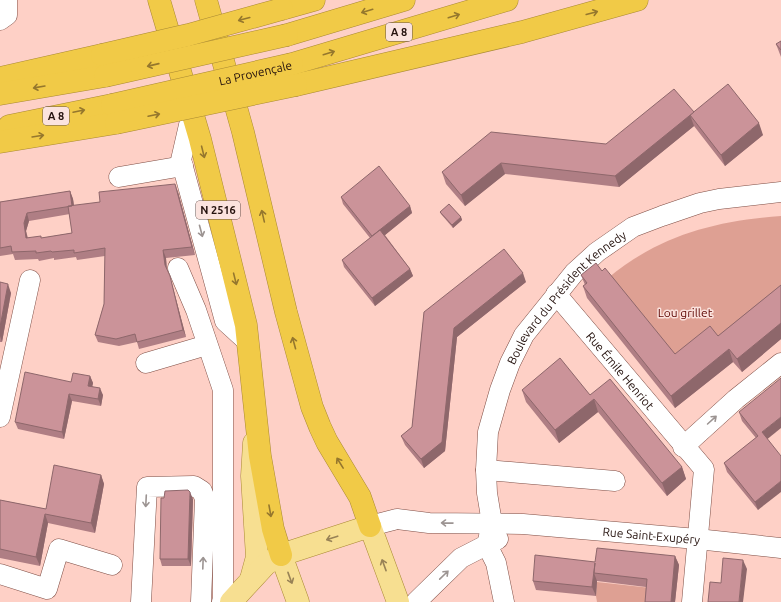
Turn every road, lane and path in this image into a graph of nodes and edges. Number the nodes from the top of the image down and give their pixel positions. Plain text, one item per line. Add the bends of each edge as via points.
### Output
1 (7, 0) edge
2 (159, 0) edge
3 (206, 0) edge
4 (306, 0) edge
5 (314, 0) edge
6 (404, 0) edge
7 (506, 0) edge
8 (583, 0) edge
9 (638, 0) edge
10 (282, 9) junction
11 (0, 20) edge
12 (104, 65) junction
13 (0, 78) edge
14 (296, 85) junction
15 (0, 94) edge
16 (192, 112) junction
17 (114, 114) junction
18 (0, 128) edge
19 (0, 142) edge
20 (183, 166) junction
21 (119, 177) dead end
22 (781, 192) edge
23 (178, 268) dead end
24 (30, 280) dead end
25 (556, 294) junction
26 (220, 303) junction
27 (196, 310) junction
28 (248, 342) junction
29 (207, 345) junction
30 (146, 363) dead end
31 (781, 363) edge
32 (0, 417) edge
33 (257, 417) junction
34 (683, 447) junction
35 (486, 470) junction
36 (615, 481) dead end
37 (492, 523) junction
38 (522, 524) junction
39 (370, 526) junction
40 (697, 539) junction
41 (487, 545) junction
42 (781, 548) edge
43 (281, 555) junction
44 (112, 565) dead end
45 (0, 574) edge
46 (251, 579) junction
47 (141, 602) edge
48 (201, 602) edge
49 (222, 602) edge
50 (231, 602) edge
51 (298, 602) edge
52 (398, 602) edge
53 (416, 602) edge
54 (504, 602) edge
55 (692, 602) edge

1 - 11 street via 7,15
2 - 16 highway, N 2516
39 -> 3 highway via 360,497 325,437 312,407 286,312 243,132
4 - 10 highway
5 - 10 highway
6 -> 12 highway, A 8, bridge via 287,35
17 -> 7 highway, La Provençale / A 8, bridge
8 - 14 highway via 522,22
14 -> 9 highway via 522,32
10 -> 12 highway, bridge via 188,35
12 - 13 highway
12 -> 15 highway, A 8
17 -> 14 highway, bridge
16 - 20 street via 181,160
16 -> 28 highway, N 2516
18 -> 17 highway, La Provençale / A 8
19 -> 17 highway
20 - 21 street
20 -> 26 street
22 - 25 street, Boulevard du Président Kennedy via 719,199 634,227 597,252
23 - 27 street
24 - 32 street
25 - 34 street, Rue Émile Henriot
25 - 35 street, Boulevard du Président Kennedy via 524,335 510,363 488,432
26 - 27 street
26 - 28 street via 226,321
27 - 29 street
28 - 33 highway, N 2516
29 - 30 street
29 - 49 street via 223,390
34 -> 31 street
33 -> 43 highway, N 2516 via 260,456 273,528
33 - 46 main road, N 2516 via 252,476 257,557
34 - 40 street, Rue Émile Henriot via 704,469
35 - 36 street
35 - 37 street, Boulevard du Président Kennedy
37 - 38 street, Rue Saint-Exupéry
37 -> 39 street, Rue Saint-Exupéry via 429,523 397,519
37 - 41 street
38 - 40 street, Rue Saint-Exupéry
38 - 41 street
39 -> 43 main road
52 -> 39 main road
40 - 42 street, Rue Saint-Exupéry
40 - 55 street, Rue Émile Henriot
53 -> 41 street via 461,558
41 - 54 street via 496,563
43 - 46 main road via 266,564
43 -> 51 main road
44 - 45 street via 59,549 47,589
46 - 50 main road
48 -> 47 street via 205,499 202,491 194,486 147,487

